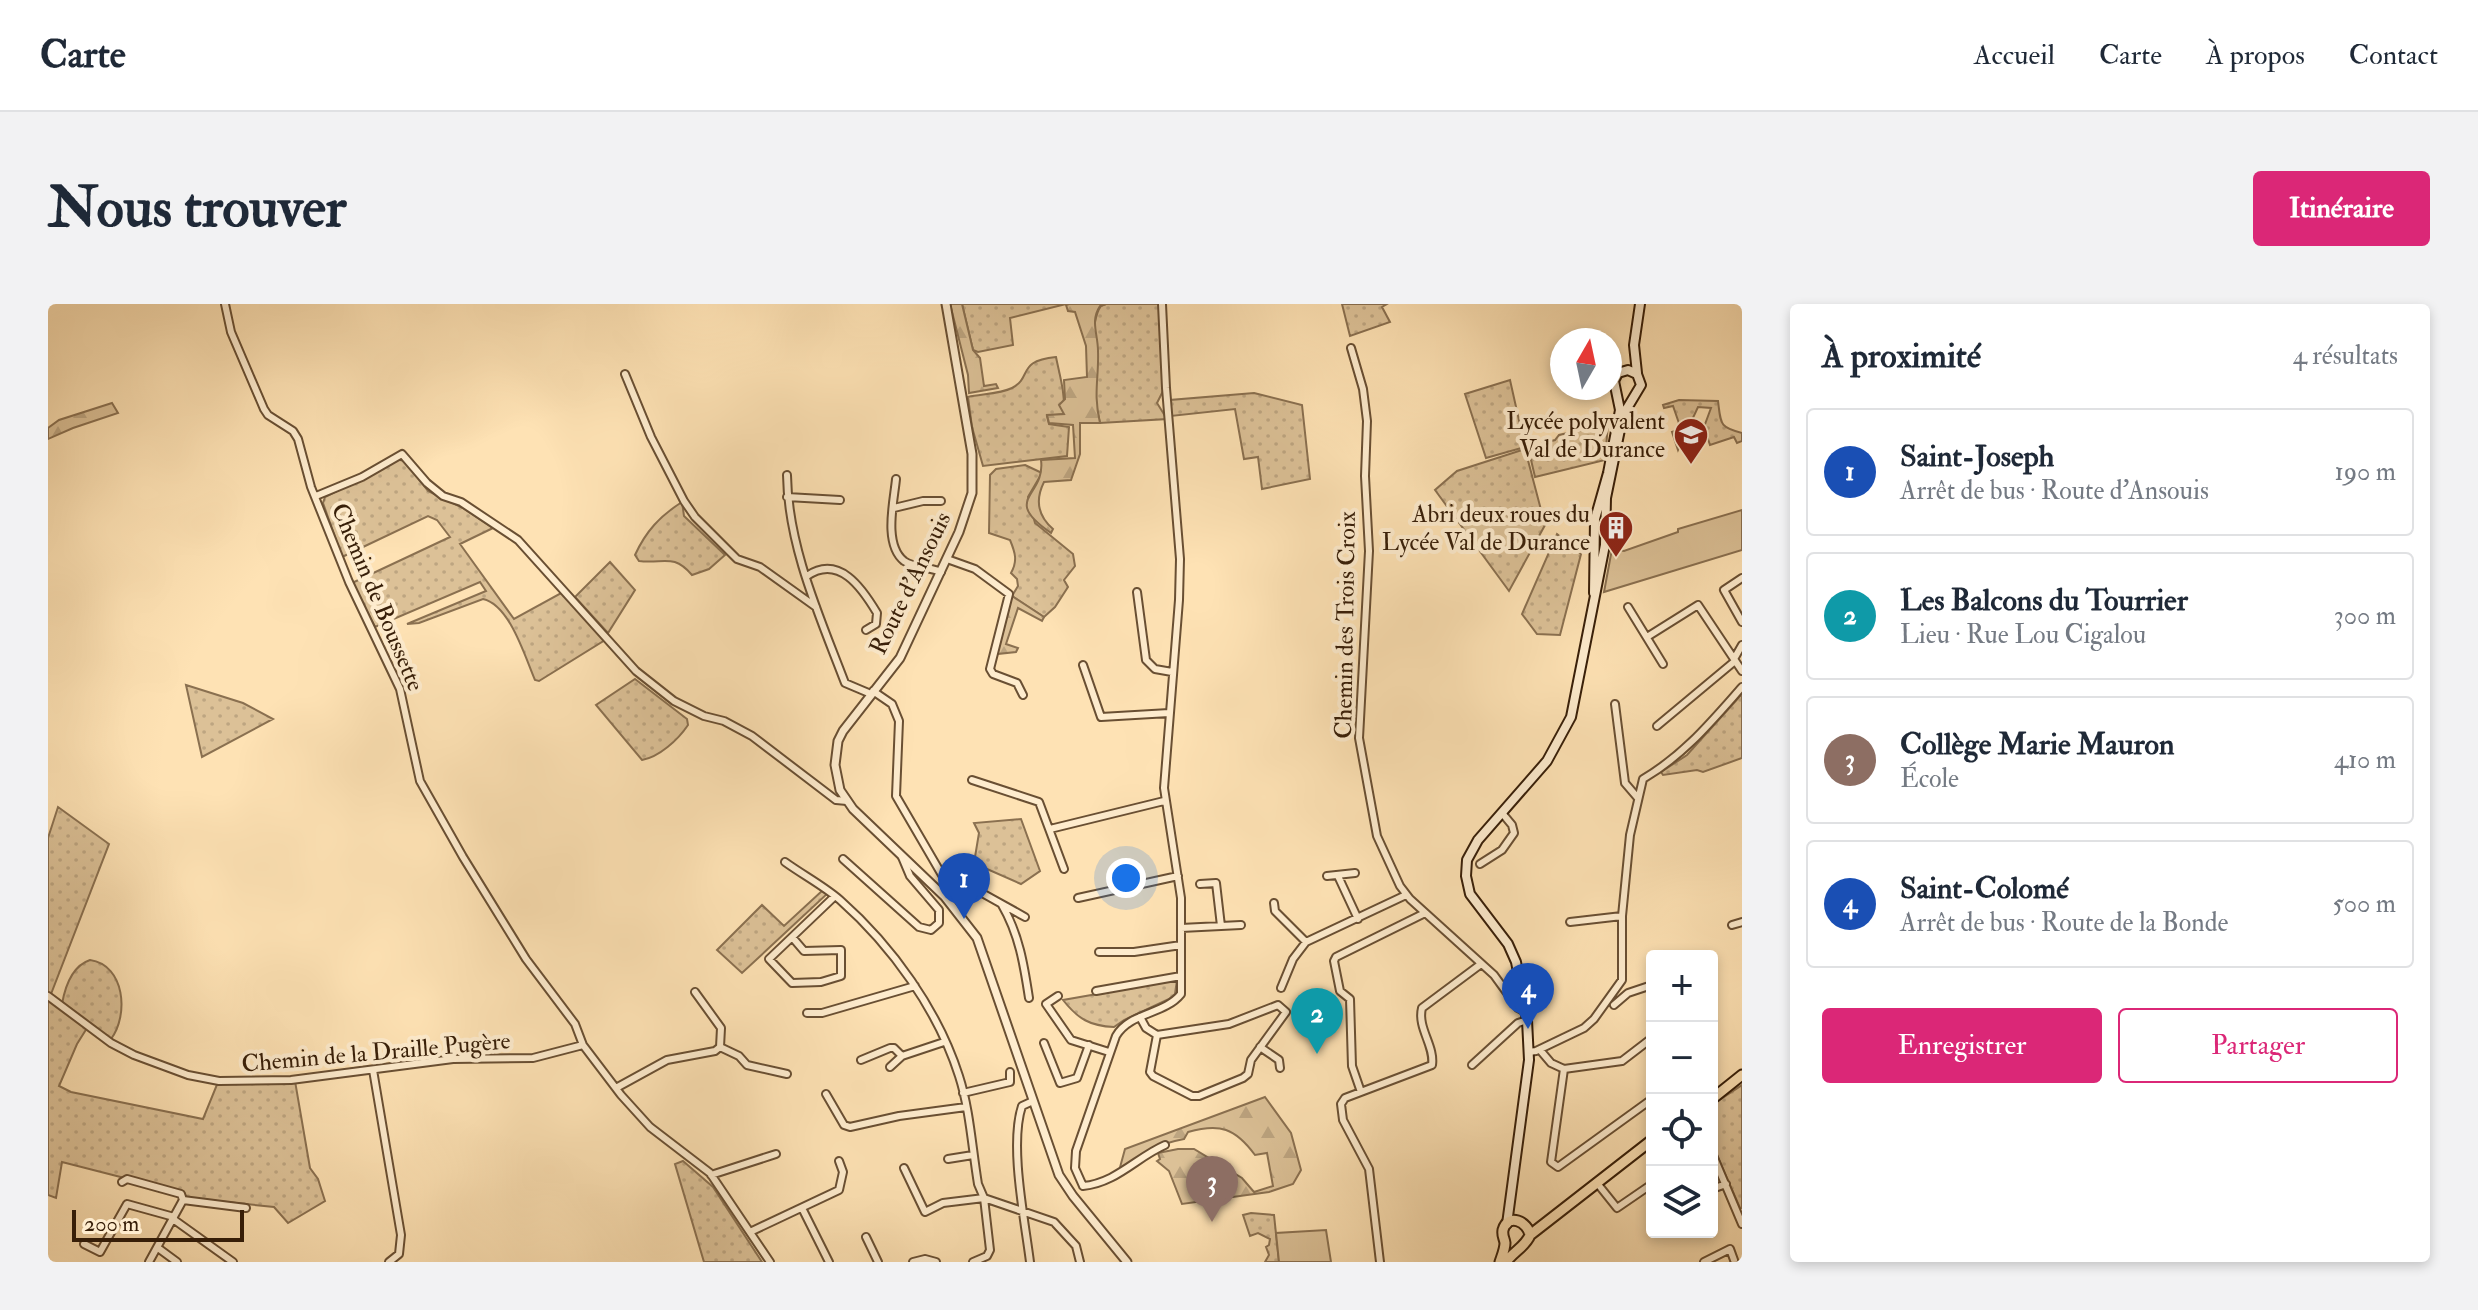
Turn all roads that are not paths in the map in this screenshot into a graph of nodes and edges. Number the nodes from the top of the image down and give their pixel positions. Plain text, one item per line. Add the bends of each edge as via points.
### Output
1 (225, 304) edge
2 (946, 304) edge
3 (1162, 304) edge
4 (1640, 304) edge
5 (1634, 345) junction
6 (1351, 348) dead end
7 (1623, 371) joint
8 (625, 374) dead end
9 (1637, 374) junction
10 (1622, 395) edge
11 (1633, 396) junction
12 (1619, 400) edge
13 (787, 475) dead end
14 (896, 479) dead end
15 (316, 496) junction
16 (787, 497) junction
17 (840, 500) dead end
18 (941, 501) dead end
19 (894, 508) junction
20 (947, 559) junction
21 (941, 572) junction
22 (807, 576) junction
23 (1742, 578) edge
24 (1137, 592) dead end
25 (1594, 593) junction
26 (816, 607) junction
27 (1628, 607) dead end
28 (1742, 622) edge
29 (866, 630) dead end
30 (1647, 637) junction
31 (1742, 645) edge
32 (1735, 660) junction
33 (1663, 664) dead end
34 (1083, 665) dead end
35 (1742, 671) edge
36 (1172, 672) junction
37 (1742, 687) edge
38 (872, 692) junction
39 (1023, 695) dead end
40 (1615, 704) dead end
41 (1169, 713) junction
42 (1665, 719) junction
43 (1657, 726) dead end
44 (1671, 728) dead end
45 (972, 780) dead end
46 (1637, 797) junction
47 (847, 801) junction
48 (1164, 801) junction
49 (1502, 813) junction
50 (1050, 829) junction
51 (902, 857) junction
52 (843, 859) dead end
53 (785, 862) dead end
54 (1480, 864) dead end
55 (1064, 869) dead end
56 (1355, 873) dead end
57 (1178, 876) junction
58 (1327, 876) dead end
59 (1338, 876) junction
60 (1200, 884) dead end
61 (1406, 895) junction
62 (835, 896) junction
63 (1078, 898) dead end
64 (954, 902) junction
65 (1274, 903) dead end
66 (1002, 905) junction
67 (1425, 913) junction
68 (1622, 916) junction
69 (1025, 917) dead end
70 (1358, 919) junction
71 (1570, 922) dead end
72 (1742, 922) edge
73 (1241, 925) dead end
74 (1732, 925) dead end
75 (1221, 926) junction
76 (1181, 928) junction
77 (792, 937) junction
78 (1306, 942) junction
79 (1181, 945) junction
80 (1099, 952) dead end
81 (1481, 964) junction
82 (1181, 976) junction
83 (915, 986) junction
84 (1646, 987) edge
85 (1281, 988) dead end
86 (1096, 991) dead end
87 (1523, 991) junction
88 (695, 992) dead end
89 (1509, 995) junction
90 (48, 996) edge
91 (1058, 996) dead end
92 (1029, 998) dead end
93 (1614, 1005) dead end
94 (807, 1013) dead end
95 (1526, 1016) junction
96 (1140, 1017) junction
97 (1157, 1035) junction
98 (944, 1042) junction
99 (1044, 1043) dead end
100 (1646, 1043) edge
101 (583, 1045) junction
102 (1089, 1045) junction
103 (720, 1047) junction
104 (1260, 1047) junction
105 (1540, 1050) junction
106 (1109, 1052) junction
107 (1529, 1052) junction
108 (902, 1056) junction
109 (861, 1060) dead end
110 (1472, 1065) dead end
111 (890, 1067) dead end
112 (1280, 1068) dead end
113 (1564, 1069) junction
114 (373, 1070) junction
115 (1010, 1072) dead end
116 (787, 1074) dead end
117 (1742, 1078) edge
118 (616, 1088) junction
119 (1361, 1092) junction
120 (963, 1093) junction
121 (826, 1094) dead end
122 (1718, 1094) edge
123 (1033, 1101) junction
124 (1646, 1103) edge
125 (966, 1107) junction
126 (1165, 1145) dead end
127 (1646, 1145) edge
128 (776, 1154) dead end
129 (973, 1155) junction
130 (948, 1159) dead end
131 (839, 1161) dead end
132 (1718, 1166) edge
133 (904, 1168) dead end
134 (711, 1175) junction
135 (122, 1182) dead end
136 (1597, 1183) junction
137 (1726, 1184) junction
138 (1083, 1186) junction
139 (1718, 1187) edge
140 (1646, 1188) edge
141 (1073, 1196) junction
142 (984, 1198) junction
143 (183, 1200) junction
144 (1511, 1202) junction
145 (246, 1208) dead end
146 (802, 1208) junction
147 (1023, 1211) junction
148 (174, 1218) junction
149 (1554, 1218) junction
150 (1090, 1219) junction
151 (1523, 1222) junction
152 (1507, 1224) junction
153 (1742, 1224) edge
154 (750, 1232) junction
155 (1530, 1235) junction
156 (866, 1237) dead end
157 (1505, 1241) junction
158 (84, 1244) dead end
159 (1518, 1247) junction
160 (158, 1248) junction
161 (1734, 1260) dead end
162 (149, 1262) edge
163 (177, 1262) edge
164 (233, 1262) edge
165 (389, 1262) edge
166 (770, 1262) edge
167 (829, 1262) edge
168 (878, 1262) edge
169 (913, 1262) edge
170 (936, 1262) edge
171 (973, 1262) edge
172 (1030, 1262) edge
173 (1080, 1262) edge
174 (1127, 1262) edge
175 (1133, 1262) edge
176 (1380, 1262) edge
177 (1503, 1262) edge
178 (1704, 1262) edge

1 - 15 street via 250,381 268,415 298,439
2 - 20 street, Route d'Ansouis via 973,474 968,512
3 - 36 street via 1180,559
4 - 5 main road
5 - 7 main road
5 - 9 main road
6 - 61 street, Chemin des Trois Croix via 1367,421 1369,551 1359,738 1377,836
7 - 9 main road
8 - 26 street via 651,437 695,517 737,559 760,567
9 - 11 main road via 1641,385
10 - 11 main road
11 - 25 main road via 1623,415 1606,498 1605,545
12 - 25 main road via 1594,525
13 - 16 street
14 - 19 street
15 - 47 street, Chemin de Boussette via 402,454 443,496 518,540 636,671 674,701 752,736 836,800
15 - 101 street, Chemin de Boussette via 349,582 400,689 420,781 526,959 575,1024
16 - 17 street
16 - 22 street
18 - 19 street
19 - 21 street via 892,537 900,557
20 - 21 street, Route d'Ansouis
20 - 39 street via 975,569 1009,594 990,669 1017,683
21 - 38 street, Route d'Ansouis via 910,640
22 - 26 street
22 - 29 street via 830,568 849,576 877,613 876,624
23 - 28 street via 1724,590
24 - 36 street via 1146,660 1155,669
25 - 49 main road via 1567,725 1547,761
26 - 38 street via 845,683
27 - 30 street
30 - 32 street via 1698,605
30 - 33 street
31 - 32 street
32 - 35 street
32 - 42 street
34 - 41 street via 1101,717
36 - 41 street
37 - 46 street via 1697,738 1643,779
38 - 47 street, Route d'Ansouis via 838,741 835,765
38 - 64 street via 892,704 899,721 896,796
40 - 46 street via 1625,783
41 - 48 street
42 - 43 street
42 - 44 street
45 - 50 street via 1039,802
46 - 68 street
47 - 51 street, Route d'Ansouis
48 - 50 street
48 - 57 street
49 - 54 street via 1514,833 1502,850
49 - 87 main road via 1471,850 1467,886 1511,950
50 - 55 street
51 - 52 street via 910,876 939,910 939,923 931,930 919,927
51 - 64 street, Route d'Ansouis
53 - 62 street
56 - 59 street
57 - 63 street
57 - 76 street
58 - 59 street
59 - 70 street
60 - 75 street via 1216,883
61 - 67 street, Chemin des Trois Croix
61 - 70 street
62 - 77 street
62 - 83 street
64 - 66 street via 982,893
64 - 123 street, Route d'Ansouis via 982,948
65 - 78 street via 1275,911
66 - 69 street
66 - 92 street via 1023,955
67 - 81 street, Chemin des Trois Croix
67 - 119 street via 1334,961 1340,991 1350,999 1352,1066
68 - 71 street
68 - 105 street via 1622,980 1584,1028
70 - 78 street
72 - 74 street
73 - 75 street
75 - 76 street
76 - 79 street
77 - 77 street via 769,959 792,983 841,976 841,950 804,951
78 - 85 street
79 - 80 street
79 - 82 street
81 - 89 street, Chemin des Trois Croix
81 - 119 street via 1422,1008 1432,1065
82 - 86 street
82 - 96 street via 1181,994
83 - 94 street
83 - 98 street
84 - 93 street
87 - 89 street
87 - 95 main road
88 - 103 street via 721,1028
89 - 95 street, Chemin des Trois Croix
90 - 114 street, Chemin de la Draille Pugère via 111,1043 188,1075 259,1082
91 - 102 street via 1046,1004 1071,1040
95 - 107 main road
95 - 110 street
96 - 97 street
96 - 106 street via 1123,1025
97 - 104 street via 1150,1072 1192,1096 1243,1078
97 - 104 street via 1229,1024 1278,1005 1286,1012
98 - 108 street
98 - 120 street
99 - 102 street via 1060,1083 1077,1078
100 - 113 street via 1622,1061
101 - 114 street, Chemin de la Draille Pugère via 533,1058 453,1059
101 - 118 street, Chemin de Boussette
102 - 106 street
103 - 116 street via 747,1065
103 - 118 street via 667,1060
104 - 112 street via 1279,1060
105 - 107 street
105 - 113 street
106 - 138 street via 1074,1160
107 - 144 main road
108 - 109 street via 890,1048
108 - 111 street
113 - 124 street via 1551,1162 1558,1167
114 - 165 street via 401,1235 399,1254
115 - 120 street via 1010,1082
117 - 122 main road
118 - 134 street, Chemin de Boussette via 650,1127
119 - 176 street via 1341,1104 1343,1120 1369,1169
120 - 125 street
121 - 125 street via 850,1127
123 - 141 street, Route d'Ansouis via 1054,1164
123 - 147 street via 1022,1106 1019,1122
125 - 129 street
126 - 138 street via 1119,1174
127 - 136 main road
128 - 134 street
129 - 130 street
129 - 142 street
131 - 146 street via 839,1190
132 - 137 street
133 - 142 street via 925,1212 943,1203
134 - 154 street, Chemin de Boussette
135 - 143 street via 158,1187 181,1194
136 - 140 street via 1617,1208
136 - 149 main road
137 - 139 street
137 - 153 street
138 - 141 street
141 - 150 street, Route d'Ansouis
142 - 147 street
142 - 171 street via 990,1250
143 - 145 street
143 - 148 street
144 - 151 main road
144 - 152 main road
146 - 154 street
146 - 167 street
147 - 172 street
147 - 173 street via 1054,1222 1076,1246
148 - 158 street via 127,1204 100,1252
148 - 160 street
148 - 164 street
149 - 151 main road
149 - 155 main road
150 - 174 street, Route d'Ansouis
150 - 175 street, Route d'Ansouis
151 - 152 main road
151 - 155 main road
152 - 157 main road
154 - 166 street, Chemin de Boussette
155 - 159 main road
156 - 168 street
157 - 159 main road
157 - 177 main road
159 - 177 main road
160 - 162 street
160 - 163 street
161 - 178 street via 1730,1249
169 - 170 street

